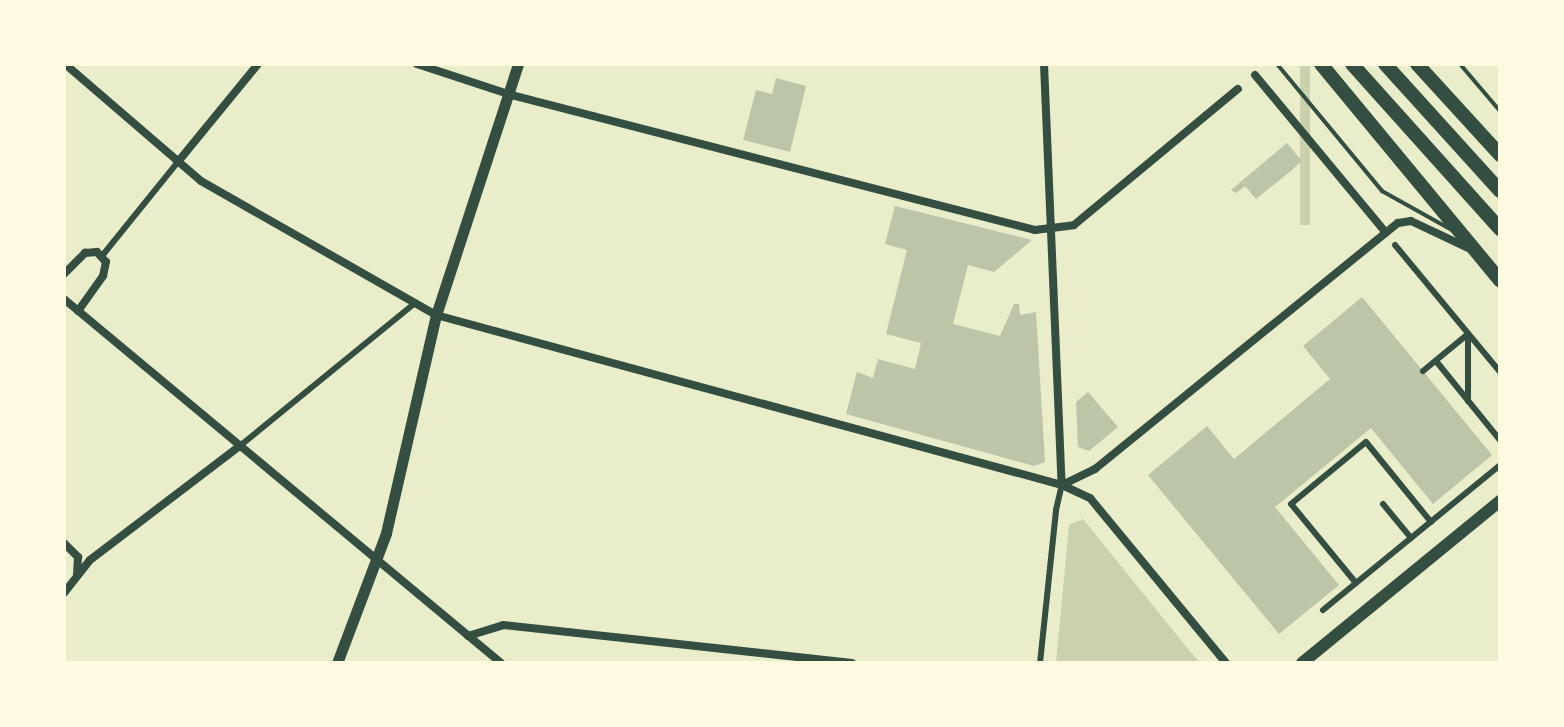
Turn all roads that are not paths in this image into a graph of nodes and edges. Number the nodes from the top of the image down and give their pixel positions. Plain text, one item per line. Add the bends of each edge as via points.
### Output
1 (65, 64) edge
2 (258, 64) edge
3 (417, 64) edge
4 (518, 64) edge
5 (1044, 64) edge
6 (1277, 64) edge
7 (1321, 64) edge
8 (1333, 64) edge
9 (1352, 64) edge
10 (1385, 64) edge
11 (1460, 64) edge
12 (1418, 67) edge
13 (1255, 75) dead end
14 (1238, 89) dead end
15 (508, 94) junction
16 (1350, 99) junction
17 (1500, 111) edge
18 (1500, 155) edge
19 (177, 163) junction
20 (1500, 191) edge
21 (1050, 228) junction
22 (1500, 229) edge
23 (1386, 233) junction
24 (1460, 233) junction
25 (1395, 245) dead end
26 (1476, 252) junction
27 (102, 256) junction
28 (64, 274) edge
29 (1500, 280) edge
30 (64, 299) edge
31 (415, 303) junction
32 (78, 311) junction
33 (436, 315) junction
34 (1468, 334) junction
35 (1436, 361) junction
36 (1423, 371) dead end
37 (1500, 372) edge
38 (1468, 401) junction
39 (1500, 440) edge
40 (241, 445) junction
41 (1500, 465) edge
42 (1062, 485) junction
43 (1500, 501) edge
44 (1383, 504) dead end
45 (1431, 522) junction
46 (1411, 538) junction
47 (64, 543) edge
48 (375, 561) junction
49 (76, 578) junction
50 (1356, 583) junction
51 (64, 593) edge
52 (1323, 610) dead end
53 (468, 636) junction
54 (337, 663) edge
55 (501, 663) edge
56 (852, 663) edge
57 (1040, 663) edge
58 (1226, 663) edge
59 (1302, 663) edge

1 - 19 street
2 - 19 street
3 - 15 street
4 - 15 street
5 - 21 street
6 - 24 lane via 1382,191
7 - 16 main road
8 - 16 main road
9 - 22 main road
10 - 20 main road
11 - 17 lane
12 - 18 main road
13 - 23 street
14 - 21 street via 1074,225
15 - 21 street via 1035,230
15 - 33 street
16 - 24 main road
19 - 27 street
19 - 31 street
21 - 42 street
23 - 26 street via 1411,221
23 - 42 street via 1095,469
24 - 26 main road
25 - 34 street
26 - 29 main road
27 - 28 street via 85,253
27 - 32 street via 106,270
30 - 32 street
31 - 33 street
31 - 40 street
32 - 40 street
33 - 42 street
33 - 48 street via 402,471
34 - 35 street
34 - 37 street
34 - 38 street
35 - 36 street
35 - 38 street
38 - 39 street
40 - 48 street
40 - 49 street via 90,560
41 - 45 street
42 - 57 street
42 - 58 street via 1090,498
43 - 59 main road
44 - 46 street
45 - 46 street
45 - 50 street via 1366,442 1291,504
46 - 50 street
47 - 49 street via 78,557
48 - 53 street
48 - 54 street
49 - 51 street
50 - 52 street
53 - 55 street
53 - 56 street via 503,625

